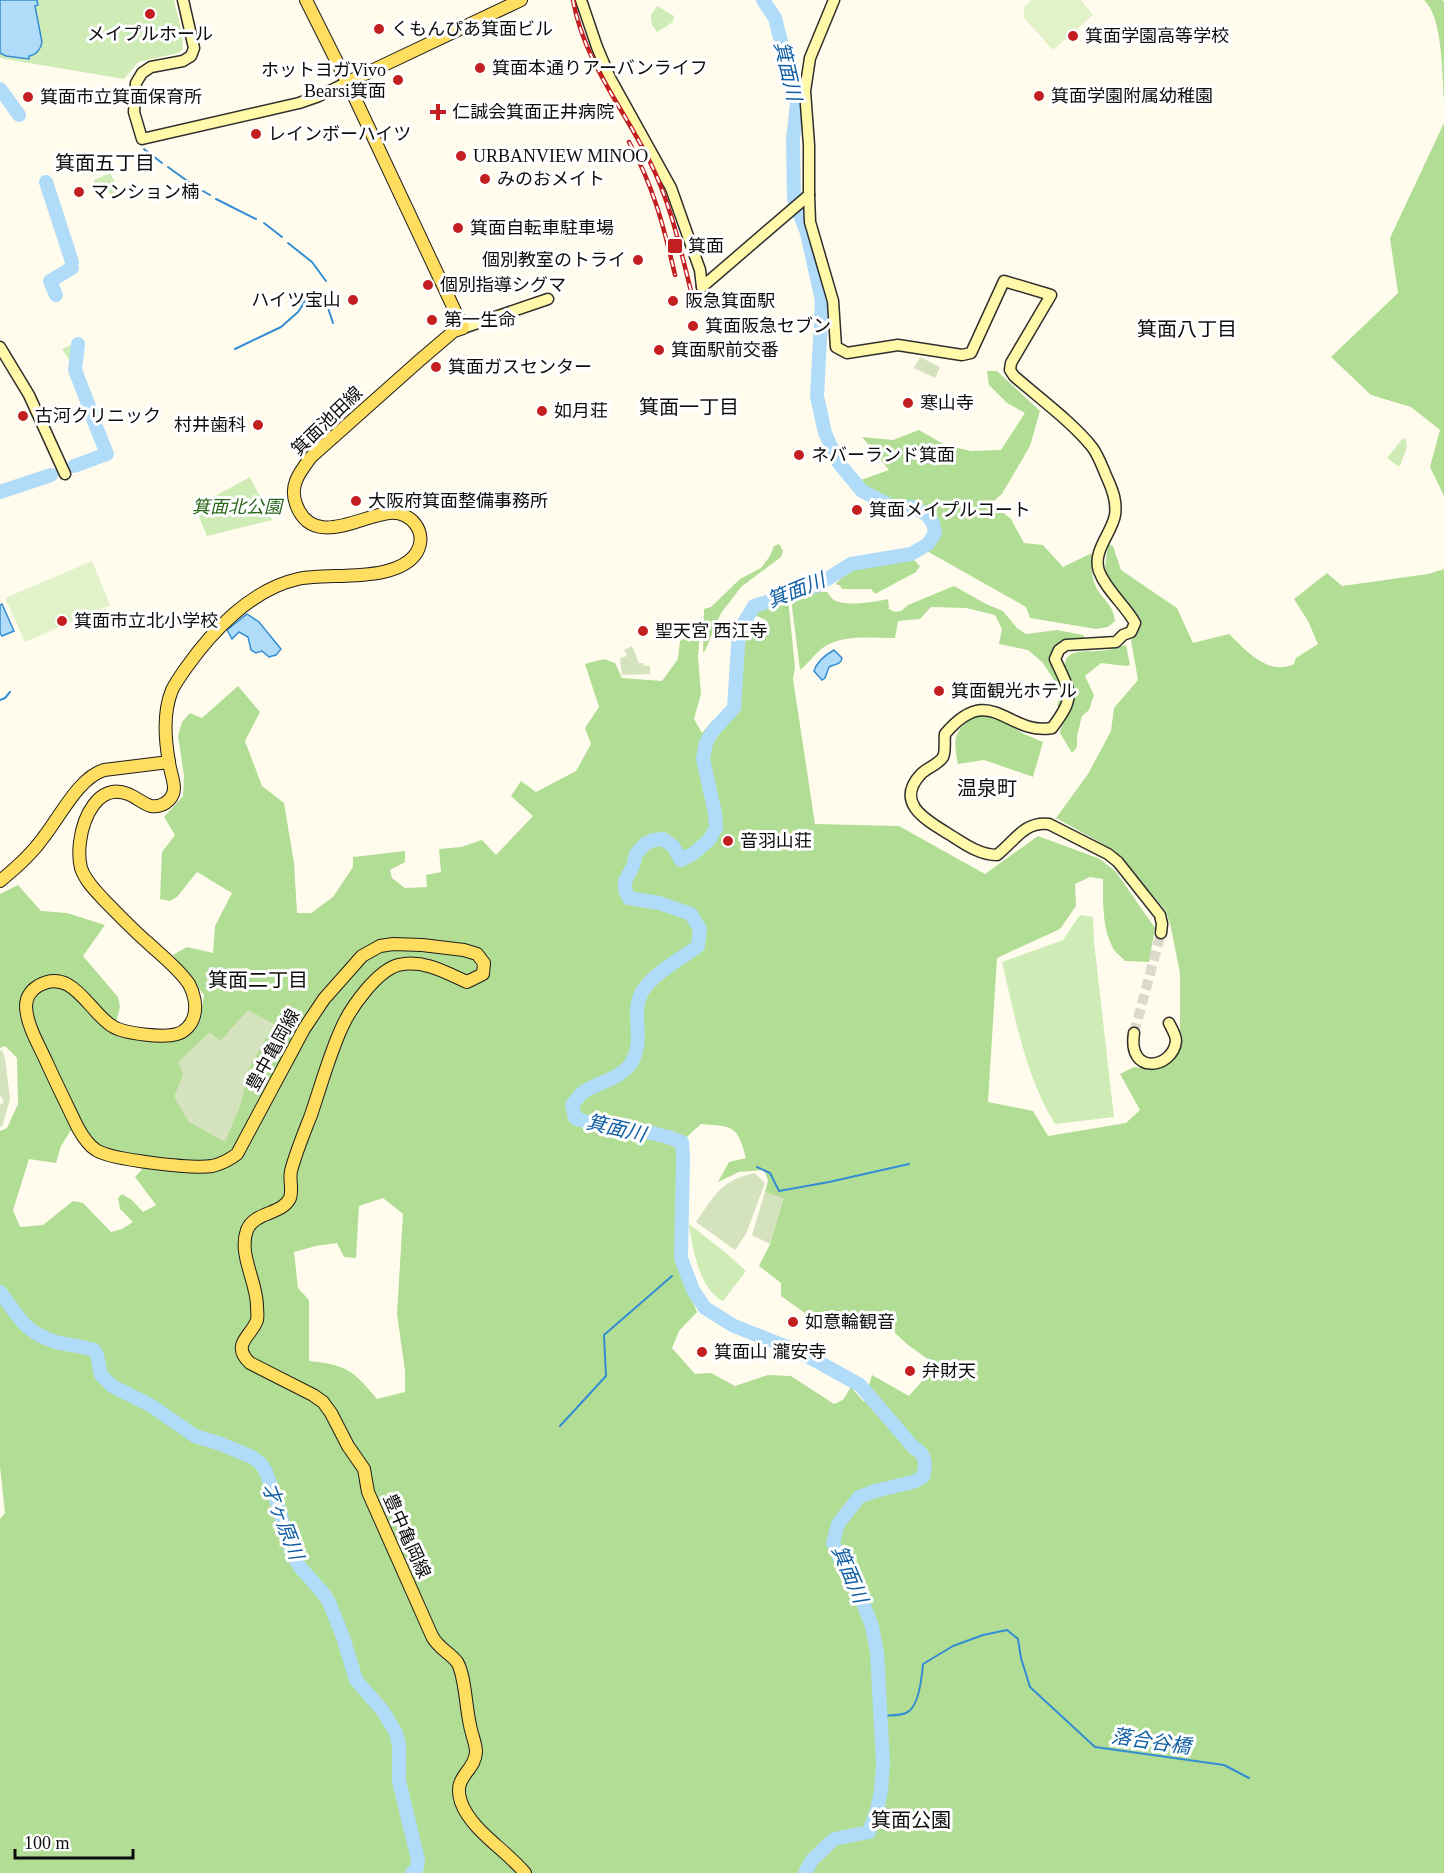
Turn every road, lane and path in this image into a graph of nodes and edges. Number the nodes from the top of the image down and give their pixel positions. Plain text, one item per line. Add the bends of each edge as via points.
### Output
1 (183, 0) edge
2 (306, 0) edge
3 (521, 0) edge
4 (581, 0) edge
5 (834, 0) edge
6 (346, 83) junction
7 (806, 198) junction
8 (548, 299) dead end
9 (463, 328) junction
10 (0, 347) edge
11 (65, 474) dead end
12 (169, 762) junction
13 (0, 880) edge
14 (1161, 933) tunnel mouth
15 (1169, 1023) dead end
16 (1134, 1033) tunnel mouth
17 (525, 1873) edge

1 - 6 street via 194,48 183,61 151,67 136,83 134,112 142,139 299,103
2 - 6 main road
3 - 6 main road
4 - 7 street via 610,78 670,188 700,270 702,287
5 - 7 street via 810,58 805,91 809,145
6 - 9 main road
7 - 14 street via 833,301 836,348 842,352 898,345 971,353 1004,281 1051,296 1010,370 1094,448 1115,495 1115,515 1097,564 1106,584 1135,623 1131,632 1116,642 1066,645 1059,650 1055,659 1070,691 1067,706 1052,728 1027,727 991,710 978,710 953,724 945,734 945,754 914,783 912,804 942,830 989,855 997,855 1028,826 1038,823 1049,824 1108,854 1160,915
8 - 9 street
9 - 12 main road, 箕面池田線 via 454,331 311,457 297,476 293,492 304,518 321,527 343,527 389,513 410,518 421,537 415,554 385,572 295,579 253,600 219,626 171,692 166,720
10 - 11 street via 29,395
12 - 13 main road via 96,772 19,866
12 - 17 main road, 豊中亀岡線 via 172,798 163,805 149,806 126,793 104,794 84,821 79,857 81,871 91,886 191,987 194,1018 182,1033 173,1035 119,1030 106,1022 73,987 54,981 30,991 26,1001 34,1035 78,1128 97,1151 196,1167 228,1161 246,1140 304,1029 324,999 362,956 380,946 422,945 464,950 477,954 484,963 483,974 467,982 438,968 396,966 381,975 343,1025 291,1171 288,1202 256,1219 247,1230 244,1241 257,1320 242,1347 250,1363 323,1402 363,1466 368,1492 432,1636 461,1671 476,1752 460,1782 462,1805 473,1822
15 - 16 street via 1176,1043 1159,1063 1149,1064 1135,1054

